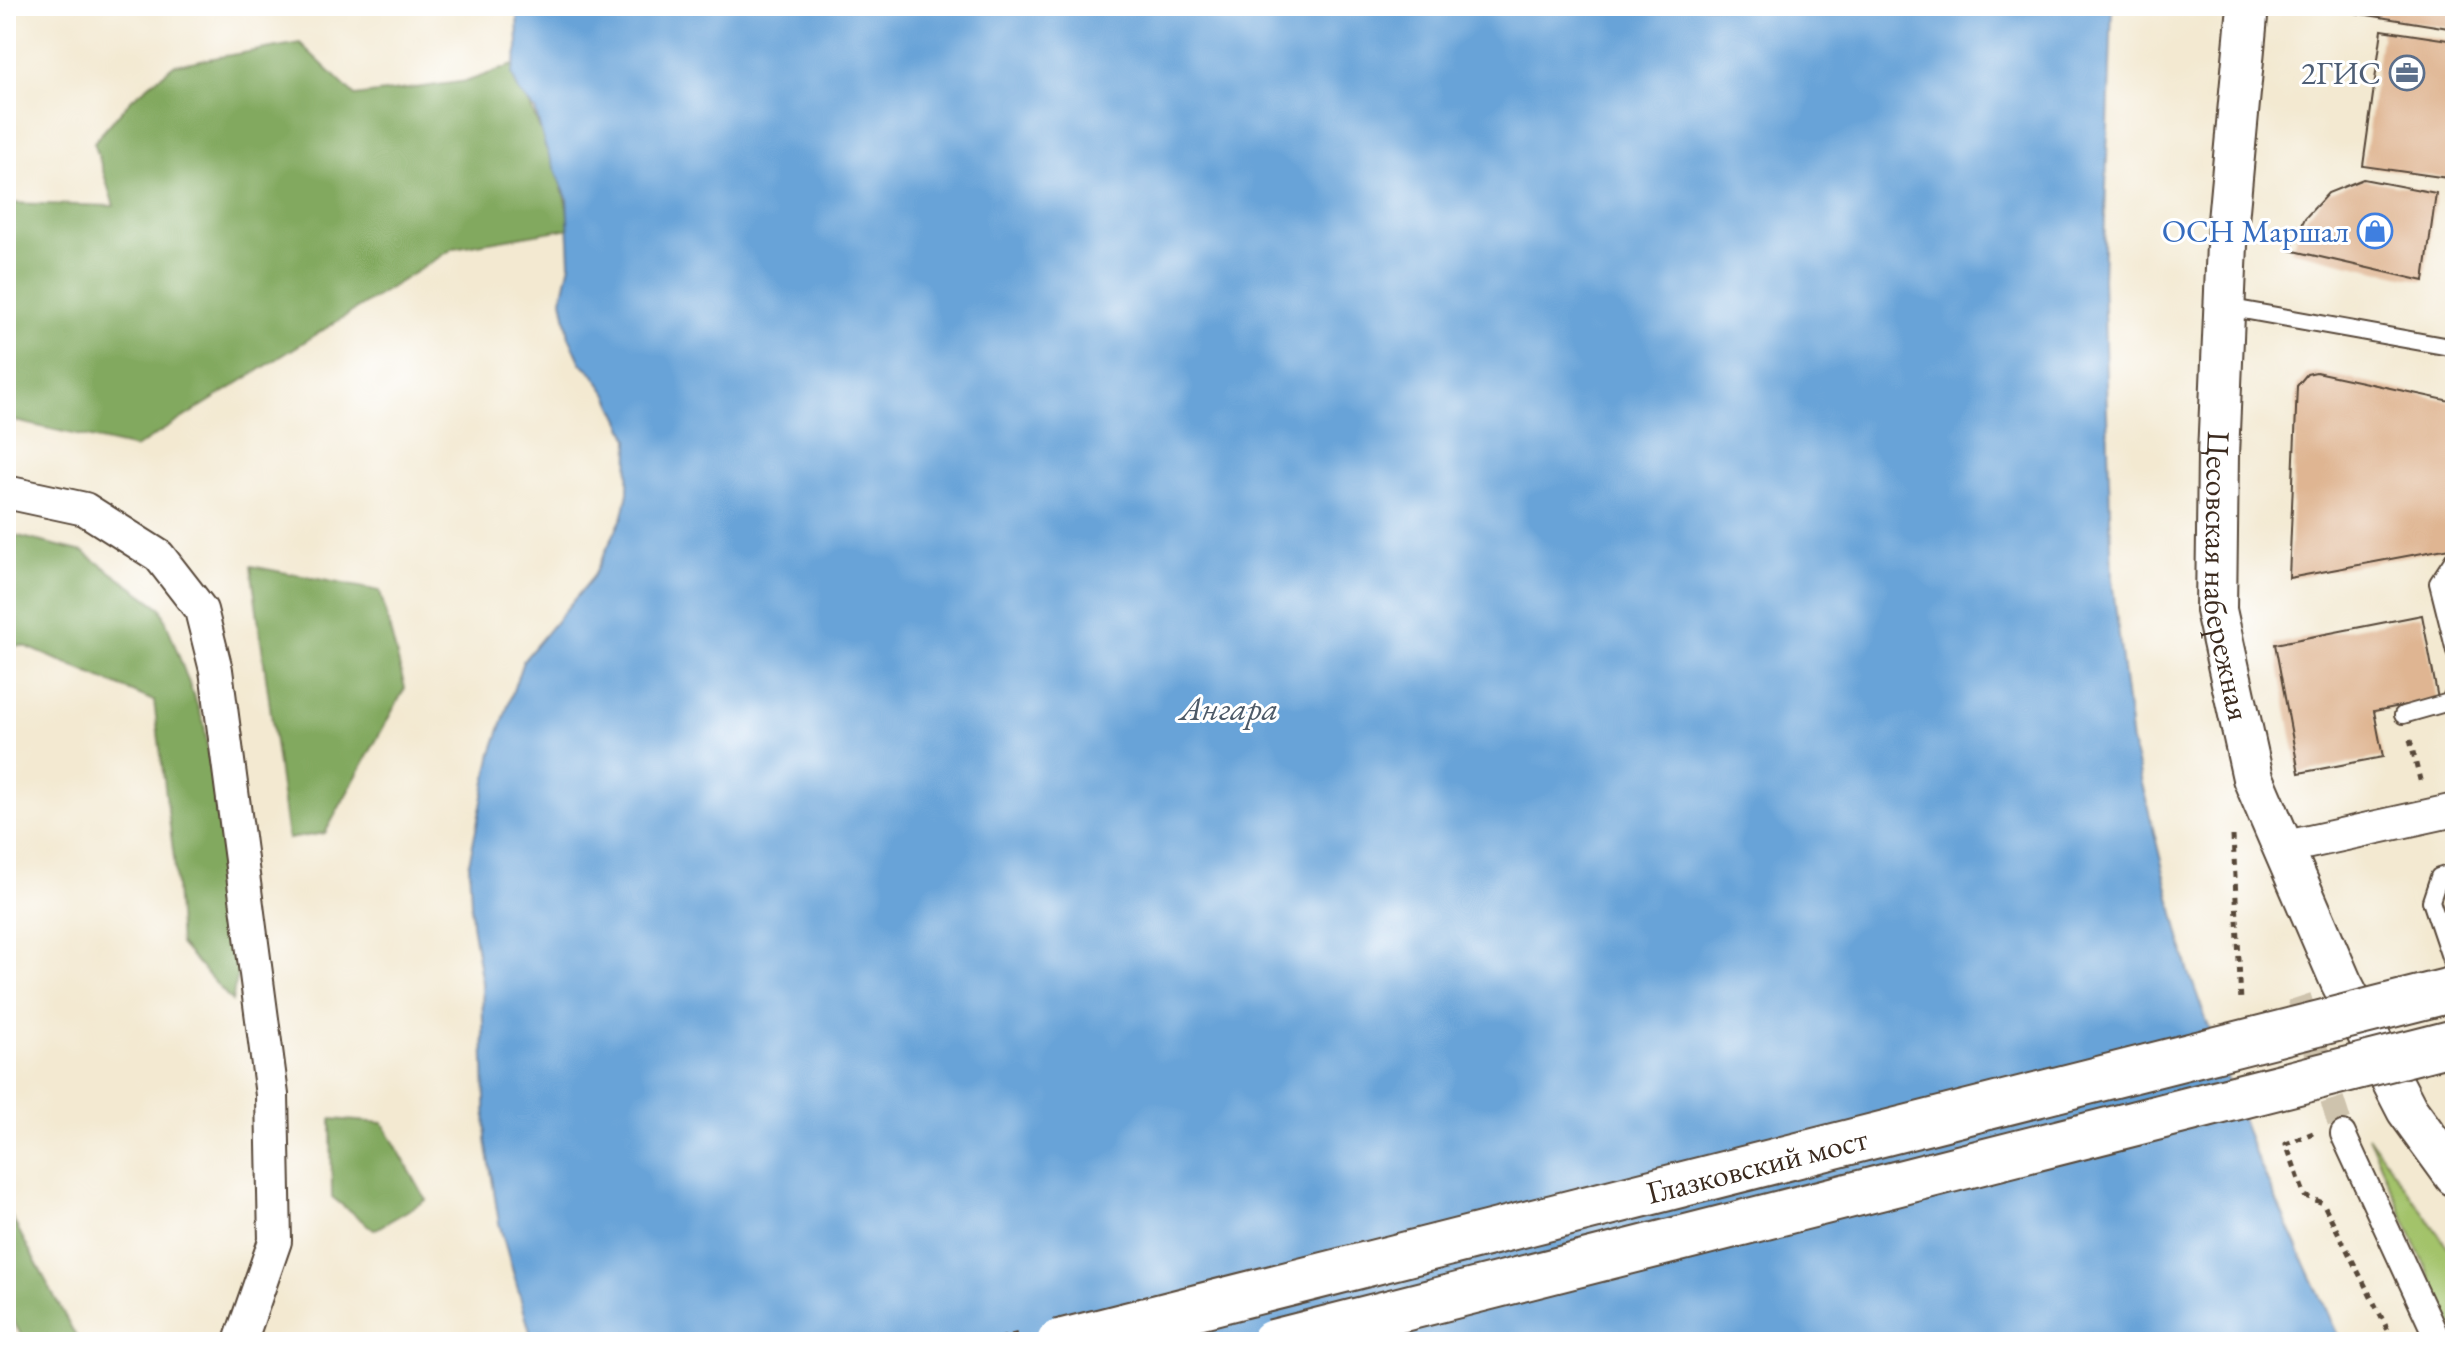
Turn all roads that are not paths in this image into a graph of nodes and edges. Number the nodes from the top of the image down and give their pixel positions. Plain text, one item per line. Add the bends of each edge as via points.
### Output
1 (2248, 6) edge
2 (2224, 307) junction
3 (2455, 348) edge
4 (6, 492) edge
5 (2455, 557) edge
6 (2455, 651) edge
7 (2455, 691) edge
8 (2403, 715) road end
9 (2442, 813) edge
10 (2282, 848) junction
11 (2455, 872) edge
12 (2453, 974) edge
13 (2455, 1042) edge
14 (2343, 1134) tunnel mouth
15 (2449, 1158) edge
16 (240, 1342) edge
17 (1059, 1342) edge
18 (1273, 1342) edge
19 (2439, 1342) edge

1 - 2 street, Цесовская набережная
2 - 3 lane
2 - 10 street, Цесовская набережная via 2216,610 2253,778
4 - 16 street via 85,509 159,556 201,610 216,670 272,1095 275,1241
5 - 6 lane via 2438,583
7 - 8 lane via 2449,702
9 - 10 street
10 - 15 street, Цесовская набережная via 2341,982 2407,1110
11 - 12 lane via 2439,877 2431,901
12 - 17 main road, Глазковский мост, bridge
13 - 18 main road, Глазковский мост, bridge
14 - 19 street

